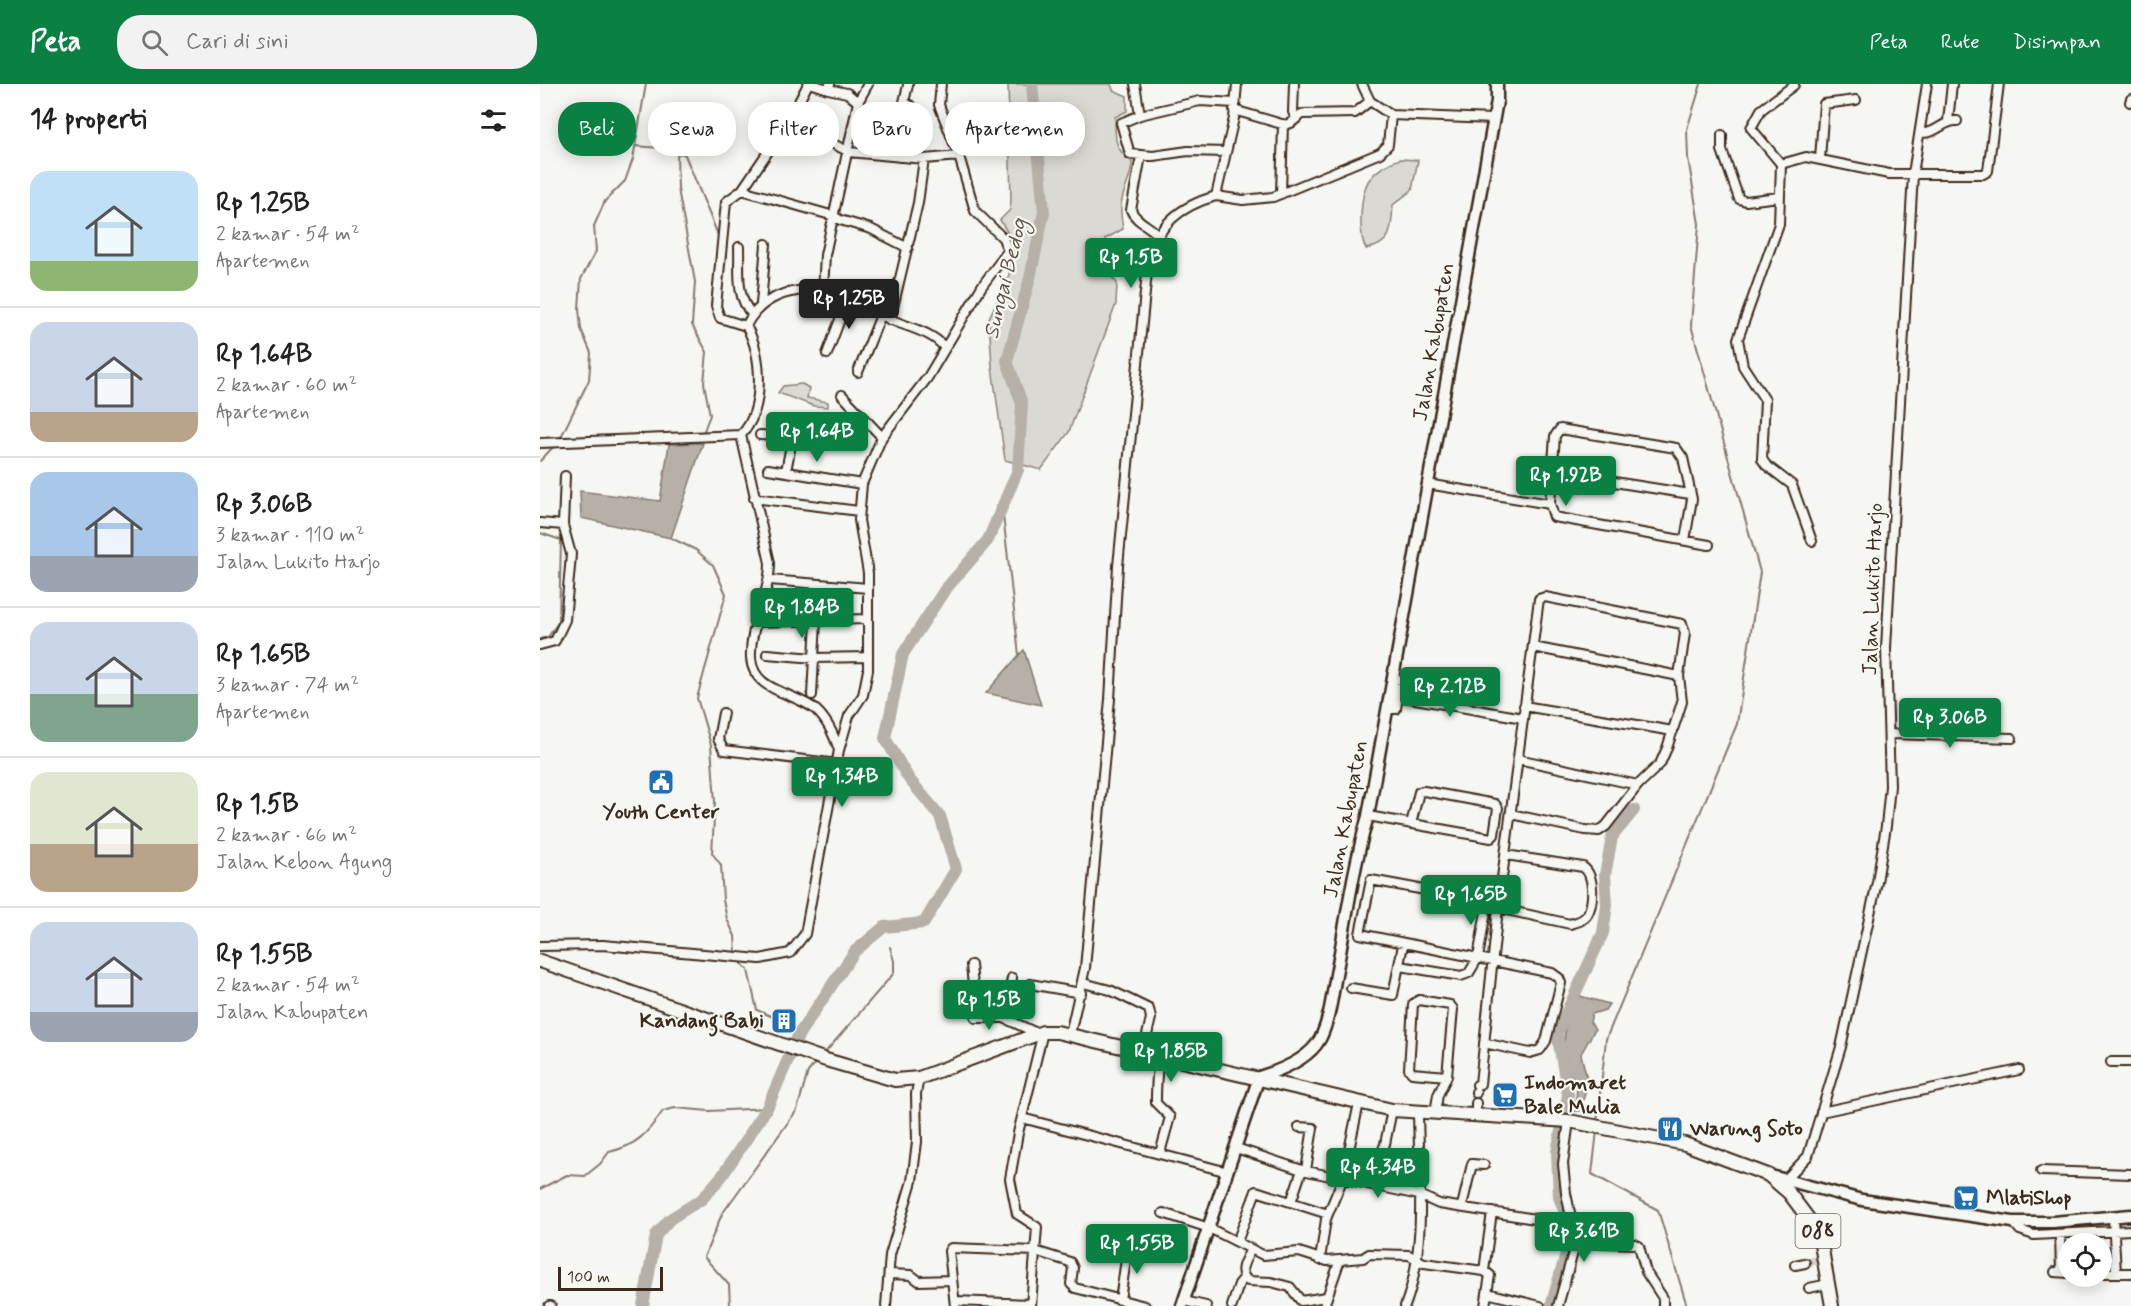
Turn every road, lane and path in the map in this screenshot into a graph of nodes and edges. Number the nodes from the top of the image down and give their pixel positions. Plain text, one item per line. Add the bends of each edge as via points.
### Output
1 (810, 84) edge
2 (868, 84) edge
3 (941, 84) edge
4 (1135, 84) edge
5 (1237, 84) edge
6 (1294, 84) edge
7 (1362, 84) edge
8 (1497, 84) edge
9 (1928, 84) edge
10 (1952, 84) edge
11 (1999, 84) edge
12 (908, 85) edge
13 (1794, 85) edge
14 (829, 87) edge
15 (1856, 100) dead end
16 (1370, 101) junction
17 (800, 102) edge
18 (858, 102) joint
19 (1234, 106) junction
20 (1140, 115) junction
21 (1391, 115) junction
22 (1296, 118) junction
23 (1493, 119) junction
24 (945, 120) edge
25 (1948, 121) junction
26 (1957, 121) dead end
27 (1283, 124) junction
28 (1920, 133) junction
29 (1722, 135) dead end
30 (851, 141) edge
31 (839, 147) edge
32 (849, 152) junction
33 (1226, 152) junction
34 (765, 156) edge
35 (959, 156) joint
36 (1141, 156) junction
37 (899, 157) junction
38 (924, 159) junction
39 (1820, 159) junction
40 (1781, 165) junction
41 (1913, 174) junction
42 (742, 190) junction
43 (1281, 194) junction
44 (1216, 196) junction
45 (1779, 196) junction
46 (834, 216) junction
47 (1158, 235) junction
48 (766, 244) dead end
49 (740, 247) dead end
50 (908, 248) junction
51 (823, 290) junction
52 (848, 298) junction
53 (761, 304) junction
54 (752, 314) junction
55 (881, 315) junction
56 (890, 320) junction
57 (746, 326) junction
58 (944, 348) junction
59 (827, 354) dead end
60 (858, 372) dead end
61 (842, 395) dead end
62 (795, 424) dead end
63 (741, 435) junction
64 (760, 435) dead end
65 (882, 436) junction
66 (792, 437) junction
67 (540, 443) edge
68 (768, 469) dead end
69 (786, 471) junction
70 (1551, 472) junction
71 (565, 476) dead end
72 (862, 483) junction
73 (1426, 484) junction
74 (1690, 494) junction
75 (754, 498) junction
76 (1550, 504) junction
77 (859, 512) junction
78 (540, 523) edge
79 (564, 525) junction
80 (1685, 540) junction
81 (1812, 541) dead end
82 (1709, 544) dead end
83 (770, 580) junction
84 (818, 584) junction
85 (868, 588) junction
86 (867, 619) junction
87 (815, 621) junction
88 (758, 622) junction
89 (540, 645) edge
90 (1533, 647) junction
91 (767, 654) dead end
92 (867, 657) junction
93 (814, 658) junction
94 (1679, 676) junction
95 (1392, 678) junction
96 (812, 695) dead end
97 (1398, 696) junction
98 (1524, 706) junction
99 (1387, 709) junction
100 (723, 713) dead end
101 (1523, 718) junction
102 (1673, 731) junction
103 (1890, 734) junction
104 (2012, 738) dead end
105 (839, 750) junction
106 (1518, 759) junction
107 (837, 764) junction
108 (1638, 785) junction
109 (1511, 814) junction
110 (1368, 816) junction
111 (1411, 824) junction
112 (1506, 855) junction
113 (1498, 908) junction
114 (1403, 945) junction
115 (540, 946) edge
116 (1478, 958) junction
117 (540, 961) edge
118 (1493, 962) junction
119 (971, 965) dead end
120 (1400, 966) junction
121 (1012, 978) dead end
122 (1083, 983) junction
123 (1030, 984) dead end
124 (1351, 988) dead end
125 (1081, 993) junction
126 (1004, 1018) junction
127 (1041, 1033) junction
128 (1070, 1034) junction
129 (1484, 1043) junction
130 (1143, 1052) junction
131 (1160, 1056) junction
132 (2111, 1062) dead end
133 (2131, 1062) edge
134 (2019, 1070) dead end
135 (1447, 1076) junction
136 (920, 1077) junction
137 (1259, 1077) junction
138 (1476, 1090) dead end
139 (1359, 1103) junction
140 (1392, 1110) junction
141 (1821, 1112) junction
142 (1418, 1113) junction
143 (1435, 1113) junction
144 (1022, 1118) junction
145 (1569, 1121) junction
146 (1299, 1127) dead end
147 (1236, 1148) junction
148 (1160, 1153) junction
149 (1379, 1160) dead end
150 (1484, 1165) dead end
151 (1304, 1170) junction
152 (2041, 1171) dead end
153 (1228, 1172) junction
154 (2131, 1174) edge
155 (1343, 1178) junction
156 (1783, 1183) junction
157 (1419, 1195) junction
158 (1291, 1202) junction
159 (1462, 1206) junction
160 (1492, 1212) junction
161 (1163, 1214) dead end
162 (1328, 1214) junction
163 (2131, 1215) edge
164 (2113, 1217) junction
165 (1571, 1221) junction
166 (2013, 1222) junction
167 (1209, 1228) junction
168 (2131, 1230) edge
169 (2112, 1233) edge
170 (2115, 1233) junction
171 (2058, 1234) edge
172 (1237, 1242) junction
173 (1576, 1242) junction
174 (1128, 1246) dead end
175 (1251, 1249) junction
176 (1035, 1251) junction
177 (1416, 1257) junction
178 (1320, 1260) junction
179 (1340, 1260) junction
180 (1808, 1262) tunnel mouth
181 (1795, 1265) dead end
182 (1484, 1271) junction
183 (2112, 1273) edge
184 (2116, 1273) junction
185 (2131, 1273) edge
186 (889, 1274) junction
187 (1244, 1278) junction
188 (951, 1280) junction
189 (1828, 1284) junction
190 (1809, 1288) dead end
191 (1487, 1293) junction
192 (1326, 1297) junction
193 (1116, 1301) edge
194 (955, 1303) edge
195 (1183, 1303) edge
196 (1031, 1305) edge
197 (886, 1306) edge
198 (1145, 1306) edge
199 (1206, 1306) edge
200 (1232, 1306) edge
201 (1324, 1306) edge
202 (1405, 1306) edge
203 (1485, 1306) edge
204 (1540, 1306) edge
205 (1558, 1306) edge
206 (1663, 1306) edge
207 (1832, 1306) edge

1 - 14 street
1 - 17 street
2 - 18 street
3 - 24 street via 939,105
4 - 20 street
5 - 19 street
6 - 22 street
7 - 16 street
8 - 23 main road, Jalan Kabupaten
9 - 28 street, Jalan Lukito Harjo
10 - 25 street
11 - 41 street via 1988,171
12 - 37 street via 904,102 911,106
13 - 40 street via 1761,111 1751,128
14 - 18 street
15 - 39 street via 1824,104
16 - 21 street
16 - 22 street via 1355,113 1319,112
19 - 20 street via 1200,101
19 - 27 street
19 - 33 street
20 - 36 street via 1121,123 1130,154
21 - 23 street
21 - 43 street via 1388,145 1380,153
22 - 27 street
23 - 73 main road, Jalan Kabupaten
25 - 26 street
25 - 28 street via 1933,133
27 - 43 street
28 - 41 street, Jalan Lukito Harjo
29 - 45 street via 1722,150 1739,199
30 - 32 street
31 - 32 street
32 - 37 street
32 - 46 street
33 - 36 street via 1204,150
33 - 44 street
34 - 42 street
35 - 38 street
35 - 58 street via 975,211 1004,238 1008,250
36 - 47 street via 1131,210
37 - 38 street
38 - 50 street
39 - 40 street via 1800,158
39 - 41 street via 1889,174
40 - 45 street
41 - 103 street, Jalan Lukito Harjo via 1886,648
42 - 46 street
42 - 57 street via 726,202 716,306 720,318
43 - 44 street via 1254,200
44 - 47 street via 1181,210
45 - 81 street via 1779,224 1738,345 1743,366 1765,400 1762,459 1792,485
46 - 50 street
46 - 51 street via 825,255
47 - 122 street via 1144,286
48 - 53 street
49 - 54 street via 741,292
50 - 56 street
51 - 52 street
51 - 53 street via 778,295
52 - 55 street
52 - 59 street
53 - 54 street
54 - 57 street
55 - 56 street
55 - 60 street
56 - 58 street via 932,336
57 - 63 street via 755,351 757,399 749,427
58 - 65 street via 915,395
61 - 65 street
62 - 66 street
63 - 67 street
63 - 75 street
64 - 66 street
65 - 72 street
66 - 69 street
68 - 69 street
69 - 72 street
70 - 74 street
70 - 74 street via 1555,436 1560,429 1566,429 1676,448 1683,458
70 - 76 street
71 - 79 street
72 - 77 street
73 - 76 street
73 - 95 main road, Jalan Kabupaten
74 - 80 street
75 - 77 street
75 - 83 street via 769,551
76 - 80 street via 1554,517
77 - 85 street
78 - 79 street
79 - 89 street via 570,554 565,620 555,641
80 - 82 street
83 - 84 street
83 - 88 street
84 - 85 street
84 - 87 street
85 - 86 street
86 - 87 street
86 - 92 street
87 - 88 street
87 - 93 street
88 - 105 street via 751,657 754,672 767,685 817,711 833,732
90 - 94 street
90 - 94 street via 1536,610 1542,598 1677,621 1685,633
90 - 98 street
91 - 93 street
92 - 93 street
92 - 105 street via 863,695 849,716
93 - 96 street
94 - 102 street via 1682,702
95 - 97 street via 1401,680
95 - 99 main road, Jalan Kabupaten
97 - 99 street via 1395,710
97 - 101 street
98 - 101 street
98 - 102 street
99 - 110 main road, Jalan Kabupaten
100 - 107 street via 718,739 724,750
101 - 106 street
102 - 108 street via 1660,764
103 - 104 street
103 - 141 street, Jalan Lukito Harjo via 1890,786 1877,882 1841,1047
105 - 107 street
106 - 108 street
106 - 109 street
107 - 115 street via 804,934 790,953 760,959 603,945
108 - 109 street via 1599,831
109 - 112 street
110 - 111 street
110 - 137 main road, Jalan Kabupaten via 1320,1039 1297,1061
111 - 111 street via 1415,798 1424,791 1495,804 1498,808 1491,838
112 - 113 street
112 - 113 street via 1583,867 1593,879 1587,915 1581,921 1570,924
113 - 118 street
114 - 116 street
114 - 116 street via 1360,934 1371,880 1479,900 1486,911
114 - 120 street
116 - 118 street
116 - 120 street via 1469,973 1461,976
117 - 136 main road, 088 via 826,1060 895,1080
118 - 129 street
118 - 129 street via 1552,973 1561,983 1546,1041 1540,1050 1530,1053
119 - 126 street via 976,1018
120 - 124 street via 1393,995
121 - 126 street
122 - 125 street
122 - 130 street via 1110,990 1149,1009 1151,1018
123 - 125 street
125 - 128 street
126 - 127 street
127 - 128 main road, 088
127 - 136 main road, 088
127 - 144 street
128 - 130 main road, 088
129 - 138 street
130 - 131 main road, 088
131 - 137 main road, 088
131 - 148 street via 1156,1103 1170,1117
132 - 133 street
134 - 141 street
135 - 135 street via 1412,1073 1409,1069 1413,1004 1419,1000 1453,1009
135 - 143 street
136 - 186 street via 912,1182 890,1255
137 - 139 main road, 088
137 - 147 main road
139 - 140 main road, 088
139 - 155 street
140 - 142 main road, 088
140 - 149 street
141 - 156 street, Jalan Lukito Harjo via 1808,1156
142 - 143 main road, 088
142 - 157 street
143 - 145 main road, 088 via 1476,1109
144 - 148 street
144 - 176 street via 1011,1179 1017,1214 1037,1227
145 - 156 main road, 088 via 1685,1144
145 - 165 street via 1563,1156
146 - 151 street via 1313,1128
147 - 151 street
147 - 153 main road
148 - 153 street
150 - 159 street via 1472,1164
151 - 155 street
151 - 158 street
152 - 154 street
153 - 167 main road
155 - 157 street
155 - 162 street
156 - 166 main road via 1870,1202
156 - 189 main road, 088 via 1816,1227
157 - 159 street via 1440,1204
157 - 177 street
158 - 162 street
158 - 172 street via 1256,1191
159 - 160 street
160 - 165 street
160 - 182 street
161 - 167 street
162 - 178 street
163 - 164 main road
164 - 166 main road
164 - 170 street
165 - 173 street
166 - 171 street via 2025,1233
167 - 172 street
167 - 195 main road
168 - 170 street
169 - 170 street
170 - 184 street
172 - 175 street
173 - 205 street
173 - 206 street via 1639,1246 1646,1272 1663,1298
174 - 193 street
175 - 178 street via 1263,1255 1299,1252
175 - 187 street via 1242,1267
176 - 188 street via 951,1248
176 - 193 street via 1070,1262 1071,1284 1075,1288
176 - 196 street
177 - 179 street via 1375,1253
177 - 182 street via 1424,1263
177 - 202 street
178 - 179 street
179 - 192 street
180 - 181 street
182 - 191 street via 1490,1275
183 - 184 street
184 - 185 street
186 - 188 street via 911,1275 919,1281
186 - 197 street
187 - 192 street via 1290,1287 1299,1300
187 - 200 street
188 - 194 street
189 - 190 street
189 - 207 main road, 088
191 - 203 street
191 - 204 street
192 - 201 street
193 - 198 street
194 - 196 street
195 - 199 street

